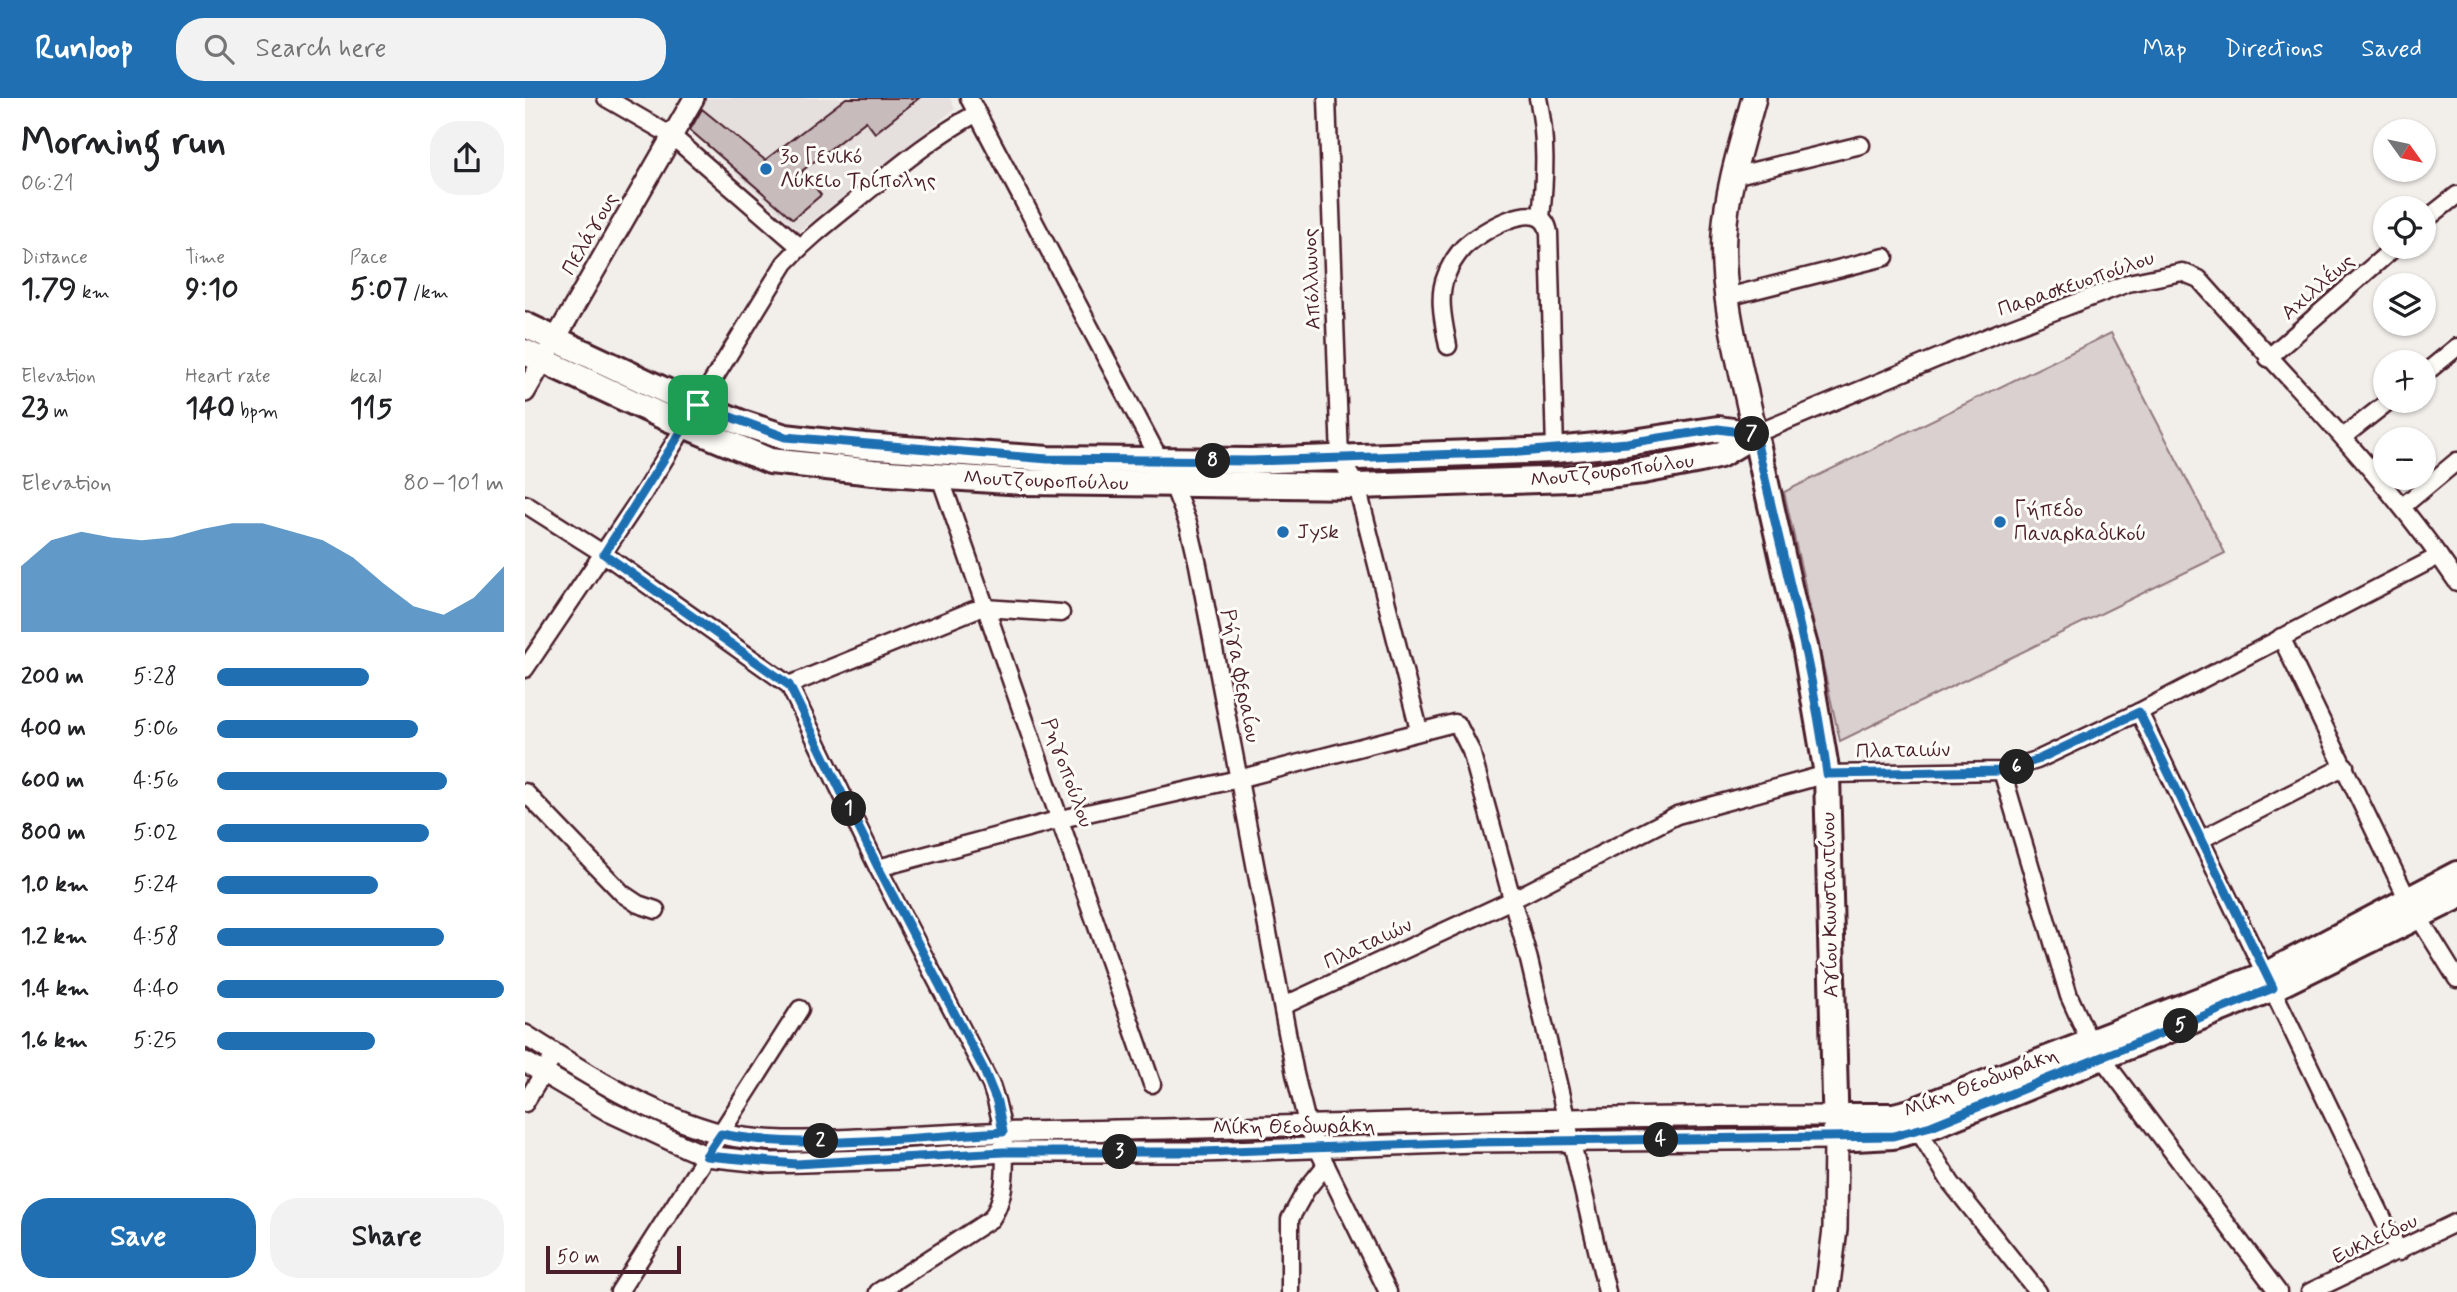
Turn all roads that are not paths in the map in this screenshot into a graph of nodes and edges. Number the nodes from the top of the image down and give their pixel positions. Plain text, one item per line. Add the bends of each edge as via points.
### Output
1 (606, 98) edge
2 (694, 98) edge
3 (969, 98) edge
4 (1327, 98) edge
5 (1538, 98) edge
6 (1754, 98) edge
7 (977, 113) junction
8 (672, 136) junction
9 (1861, 145) dead end
10 (1734, 176) junction
11 (2457, 195) edge
12 (2436, 212) edge
13 (1541, 218) junction
14 (800, 247) junction
15 (1885, 257) dead end
16 (2381, 259) edge
17 (1727, 296) junction
18 (525, 325) edge
19 (1448, 346) dead end
20 (2457, 347) edge
21 (542, 351) edge
22 (2268, 358) junction
23 (2436, 364) edge
24 (525, 392) edge
25 (2374, 413) edge
26 (692, 416) junction
27 (1755, 434) junction
28 (2343, 437) junction
29 (1555, 450) junction
30 (1340, 458) junction
31 (1159, 461) junction
32 (2457, 461) edge
33 (940, 477) junction
34 (1173, 485) junction
35 (1357, 486) junction
36 (525, 504) edge
37 (2403, 506) junction
38 (604, 554) junction
39 (2439, 556) junction
40 (2457, 582) edge
41 (985, 608) junction
42 (1061, 613) dead end
43 (2281, 636) junction
44 (525, 669) edge
45 (789, 685) junction
46 (2139, 712) junction
47 (1419, 730) junction
48 (2345, 766) junction
49 (2002, 771) junction
50 (1827, 774) junction
51 (1238, 779) junction
52 (525, 792) edge
53 (1061, 819) junction
54 (2201, 839) junction
55 (878, 867) junction
56 (2457, 874) edge
57 (2457, 897) edge
58 (1512, 900) junction
59 (2414, 908) junction
60 (656, 909) dead end
61 (2457, 979) edge
62 (2270, 981) junction
63 (1283, 1006) junction
64 (800, 1009) dead end
65 (525, 1035) edge
66 (2096, 1050) junction
67 (555, 1054) junction
68 (525, 1062) edge
69 (544, 1073) junction
70 (1152, 1084) dead end
71 (525, 1103) edge
72 (1567, 1119) junction
73 (1308, 1127) junction
74 (1835, 1127) junction
75 (1918, 1130) junction
76 (721, 1134) junction
77 (1571, 1140) junction
78 (1003, 1142) junction
79 (1317, 1147) junction
80 (706, 1156) junction
81 (1326, 1165) junction
82 (2457, 1222) edge
83 (2399, 1252) junction
84 (626, 1289) edge
85 (879, 1292) edge
86 (1290, 1292) edge
87 (1388, 1292) edge
88 (1607, 1292) edge
89 (1827, 1292) edge
90 (2038, 1292) edge
91 (2278, 1292) edge
92 (2310, 1292) edge

1 - 8 street
2 - 8 street, Πελάγους
3 - 7 street, Ρήγα Φεραίου
4 - 30 street, Απόλλωνος
5 - 13 street via 1545,141
6 - 10 main road, Αγίου Κωνσταντίνου
7 - 14 street via 908,158
7 - 31 street, Ρήγα Φεραίου
8 - 14 street
8 - 21 street, Πελάγους
9 - 10 street
10 - 17 main road, Αγίου Κωνσταντίνου via 1724,236
11 - 12 street
13 - 19 street via 1526,215 1501,222 1464,247 1452,262 1442,296
13 - 29 street via 1549,233
14 - 26 street via 771,283
15 - 17 street
16 - 22 street, Αχιλλέως
17 - 27 main road, Αγίου Κωνσταντίνου
18 - 21 main road, Μουτζουροπούλου
20 - 23 street
21 - 24 street, Πελάγους
21 - 26 main road, Μουτζουροπούλου
22 - 27 street, Παρασκευοπούλου via 2199,279 2182,272 2128,283
22 - 28 street, Παρασκευοπούλου
25 - 28 street
26 - 31 main road, Μουτζουροπούλου via 805,440 993,457
26 - 33 main road, Μουτζουροπούλου via 770,461
26 - 38 street
27 - 29 main road, Μουτζουροπούλου via 1718,429
27 - 35 main road, Μουτζουροπούλου via 1720,455 1643,471 1519,482
27 - 50 main road, Αγίου Κωνσταντίνου via 1805,646
28 - 37 street, Παρασκευοπούλου
29 - 30 main road, Μουτζουροπούλου
30 - 31 main road, Μουτζουροπούλου
30 - 35 street
31 - 34 street, Ρήγα Φεραίου
32 - 37 street
33 - 34 main road, Μουτζουροπούλου
33 - 41 street, Ρηγοπούλου
34 - 35 main road, Μουτζουροπούλου
34 - 51 street, Ρήγα Φεραίου via 1194,547
35 - 47 street
36 - 38 street
37 - 39 street, Παρασκευοπούλου
38 - 44 street
38 - 45 street
39 - 40 street, Παρασκευοπούλου
39 - 43 street, Πλαταιών
41 - 42 street
41 - 45 street
41 - 53 street, Ρηγοπούλου
43 - 46 street, Πλαταιών
43 - 48 street
45 - 55 street
46 - 49 street, Πλαταιών via 2037,760
46 - 54 street
47 - 51 street
47 - 58 street via 1454,723 1461,727
48 - 54 street
48 - 59 street
49 - 50 street, Πλαταιών
49 - 66 street via 2069,996
50 - 58 street, Πλαταιών via 1677,815
50 - 74 main road, Αγίου Κωνσταντίνου
51 - 53 street
51 - 63 street, Ρήγα Φεραίου
52 - 60 street via 624,894
53 - 55 street
53 - 70 street, Ρηγοπούλου
54 - 62 street
55 - 78 street via 983,1068 997,1102
56 - 59 main road, Μίκη Θεοδωράκη
57 - 59 main road, Μίκη Θεοδωράκη
58 - 63 street, Πλαταιών
58 - 72 street
59 - 61 street
59 - 62 main road, Μίκη Θεοδωράκη
62 - 66 main road, Μίκη Θεοδωράκη
62 - 83 street
63 - 73 street, Ρήγα Φεραίου
64 - 76 street
65 - 67 street, Μίκη Θεοδωράκη
66 - 74 main road, Μίκη Θεοδωράκη via 1910,1112
66 - 75 main road, Μίκη Θεοδωράκη
66 - 91 street
67 - 69 street
67 - 76 street, Μίκη Θεοδωράκη via 633,1098
68 - 69 street, Μίκη Θεοδωράκη
69 - 71 street
69 - 80 street, Μίκη Θεοδωράκη via 631,1122
72 - 73 street, Μίκη Θεοδωράκη
72 - 74 street, Μίκη Θεοδωράκη
72 - 77 street
73 - 78 street, Μίκη Θεοδωράκη
73 - 79 street, Ρήγα Φεραίου
74 - 75 main road, Μίκη Θεοδωράκη via 1893,1136
74 - 77 street, Μίκη Θεοδωράκη
74 - 89 main road via 1835,1229
75 - 90 street via 1951,1183
76 - 78 street, Μίκη Θεοδωράκη via 814,1141
76 - 80 street
77 - 79 street, Μίκη Θεοδωράκη
77 - 88 street
78 - 79 street, Μίκη Θεοδωράκη via 1202,1152
78 - 80 street, Μίκη Θεοδωράκη via 796,1164
78 - 85 street via 1000,1200 991,1219
79 - 81 street, Ρήγα Φεραίου
80 - 84 street
81 - 86 street via 1290,1219
81 - 87 street, Ρήγα Φεραίου
82 - 83 street, Ευκλείδου
83 - 92 street, Ευκλείδου

